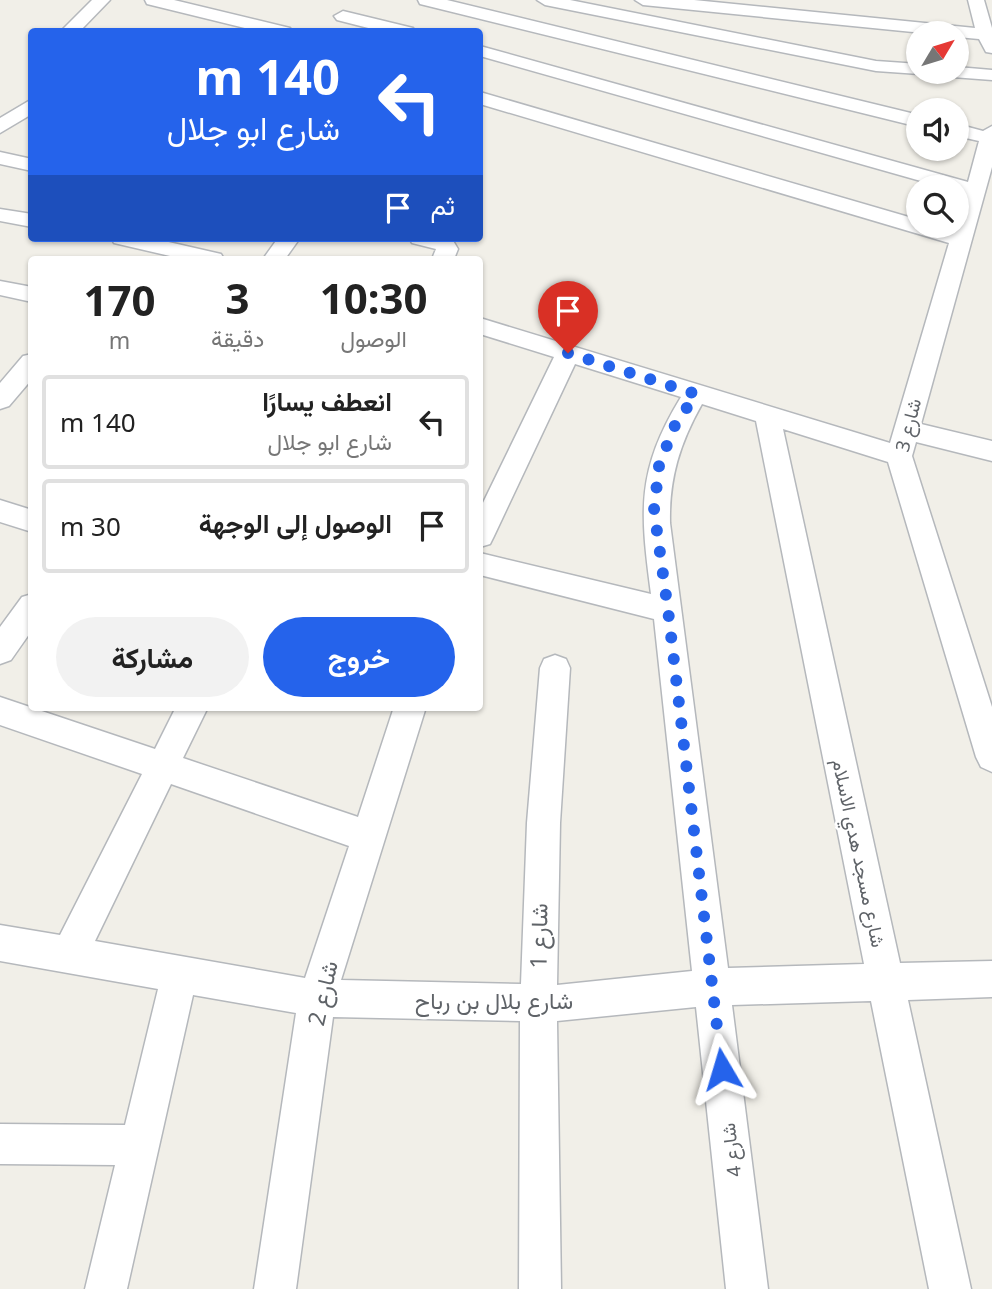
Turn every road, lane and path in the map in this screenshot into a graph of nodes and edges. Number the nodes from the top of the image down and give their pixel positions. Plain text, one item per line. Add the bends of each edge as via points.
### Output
1 (102, 0) edge
2 (153, 0) edge
3 (247, 0) edge
4 (360, 0) edge
5 (426, 0) edge
6 (643, 0) edge
7 (976, 0) edge
8 (550, 1) edge
9 (690, 2) edge
10 (895, 4) dead end
11 (757, 6) edge
12 (343, 16) junction
13 (226, 17) junction
14 (899, 26) junction
15 (72, 28) edge
16 (214, 28) edge
17 (269, 28) edge
18 (331, 28) edge
19 (391, 28) edge
20 (990, 39) edge
21 (906, 50) edge
22 (483, 52) edge
23 (906, 68) edge
24 (970, 73) edge
25 (992, 75) edge
26 (483, 99) edge
27 (28, 108) edge
28 (906, 118) edge
29 (0, 127) edge
30 (969, 132) edge
31 (990, 135) edge
32 (0, 158) edge
33 (28, 164) edge
34 (975, 190) junction
35 (0, 215) edge
36 (28, 220) edge
37 (960, 239) junction
38 (143, 242) edge
39 (436, 242) edge
40 (200, 256) edge
41 (444, 256) edge
42 (0, 288) edge
43 (28, 294) edge
44 (483, 327) edge
45 (568, 353) junction
46 (20, 375) edge
47 (696, 394) junction
48 (0, 400) edge
49 (768, 417) junction
50 (906, 430) junction
51 (992, 451) edge
52 (898, 456) junction
53 (0, 511) edge
54 (28, 520) edge
55 (483, 530) edge
56 (483, 565) edge
57 (668, 610) junction
58 (28, 612) edge
59 (0, 652) edge
60 (555, 668) dead end
61 (0, 711) edge
62 (190, 711) edge
63 (409, 711) edge
64 (992, 757) edge
65 (162, 767) junction
66 (367, 836) junction
67 (0, 943) edge
68 (69, 956) junction
69 (179, 976) junction
70 (992, 979) edge
71 (886, 982) junction
72 (712, 987) junction
73 (317, 999) junction
74 (537, 1003) junction
75 (0, 1144) edge
76 (140, 1144) junction
77 (106, 1289) edge
78 (275, 1289) edge
79 (540, 1289) edge
80 (747, 1289) edge
81 (950, 1289) edge

1 - 15 street
2 - 13 street
3 - 13 street
4 - 12 street
5 - 28 street
6 - 9 street
7 - 20 street
8 - 23 street via 876,66
9 - 11 street
10 - 14 street
11 - 14 street
12 - 18 street
12 - 19 street
13 - 16 street
13 - 17 street
14 - 20 street
14 - 21 street
22 - 34 street
24 - 25 street
26 - 37 street
27 - 29 street
30 - 31 street
31 - 34 street, شارع 3
32 - 33 street
34 - 37 street, شارع 3
35 - 36 street
37 - 50 street, شارع 3
38 - 40 street
39 - 41 street via 447,249
42 - 43 street
44 - 45 street
45 - 47 street
45 - 55 street
46 - 48 street
47 - 49 street
47 - 57 street, شارع 4 via 674,427 659,466 654,510
49 - 52 street
49 - 71 street, شارع مسجد هدي الاسلام
50 - 51 street
50 - 52 street, شارع 3
52 - 64 street, شارع 3
53 - 54 street
56 - 57 street
57 - 72 street, شارع 4
58 - 59 street
60 - 74 street, شارع 1 via 545,765
61 - 65 street
62 - 65 street
63 - 66 street, شارع 2
65 - 66 street
65 - 68 street
66 - 73 street, شارع 2
67 - 68 street, شارع بلال بن رباح
68 - 69 street, شارع بلال بن رباح
69 - 73 street, شارع بلال بن رباح
69 - 76 street
70 - 71 street, شارع بلال بن رباح
71 - 72 street, شارع بلال بن رباح
71 - 81 street, شارع مسجد هدي الاسلام
72 - 74 street, شارع بلال بن رباح
72 - 80 street, شارع 4
73 - 74 street, شارع بلال بن رباح
73 - 78 street, شارع 2
74 - 79 street, شارع 1
75 - 76 street
76 - 77 street

